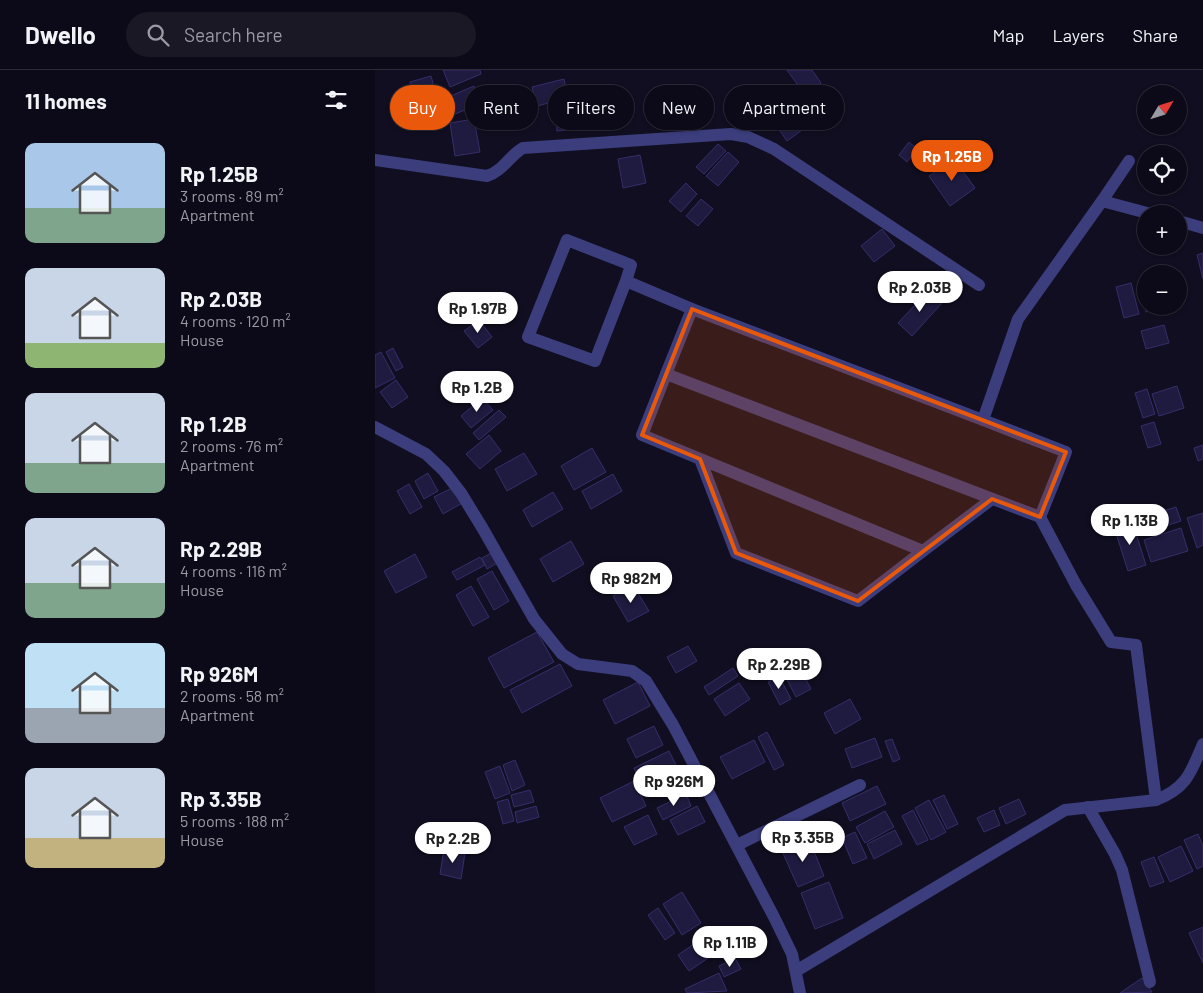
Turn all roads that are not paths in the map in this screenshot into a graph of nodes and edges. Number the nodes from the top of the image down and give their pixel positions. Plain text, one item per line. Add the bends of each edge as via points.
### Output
1 (375, 160) edge
2 (1129, 161) dead end
3 (1102, 200) junction
4 (1137, 210) edge
5 (1187, 223) edge
6 (1203, 228) edge
7 (626, 280) junction
8 (979, 285) dead end
9 (692, 309) junction
10 (666, 374) junction
11 (983, 420) junction
12 (375, 427) edge
13 (701, 459) junction
14 (993, 498) junction
15 (1040, 517) junction
16 (923, 551) junction
17 (1203, 744) edge
18 (860, 785) dead end
19 (1156, 800) junction
20 (1088, 807) junction
21 (737, 845) junction
22 (796, 971) junction
23 (1150, 982) dead end
24 (800, 993) edge

1 - 8 street via 487,176 496,173 515,152 523,148 699,135 748,137 774,150
2 - 3 street
3 - 4 street
3 - 11 street via 1018,319
5 - 6 street
7 - 7 street via 631,265 567,240 528,336 595,360
7 - 9 street
9 - 10 street
9 - 11 street
10 - 13 street via 642,435
10 - 14 street
11 - 15 street via 1066,452
12 - 21 street via 426,454 444,471 479,522 534,619 562,654 578,664 631,671 645,681 673,725
13 - 16 street
13 - 16 street via 736,552 858,601
14 - 15 street
14 - 16 street
15 - 19 street via 1111,642 1136,645
17 - 19 street via 1188,779 1175,791
18 - 21 street
19 - 20 street
20 - 22 street via 1065,810 1049,818
20 - 23 street via 1122,870
21 - 22 street via 792,954
22 - 24 street

